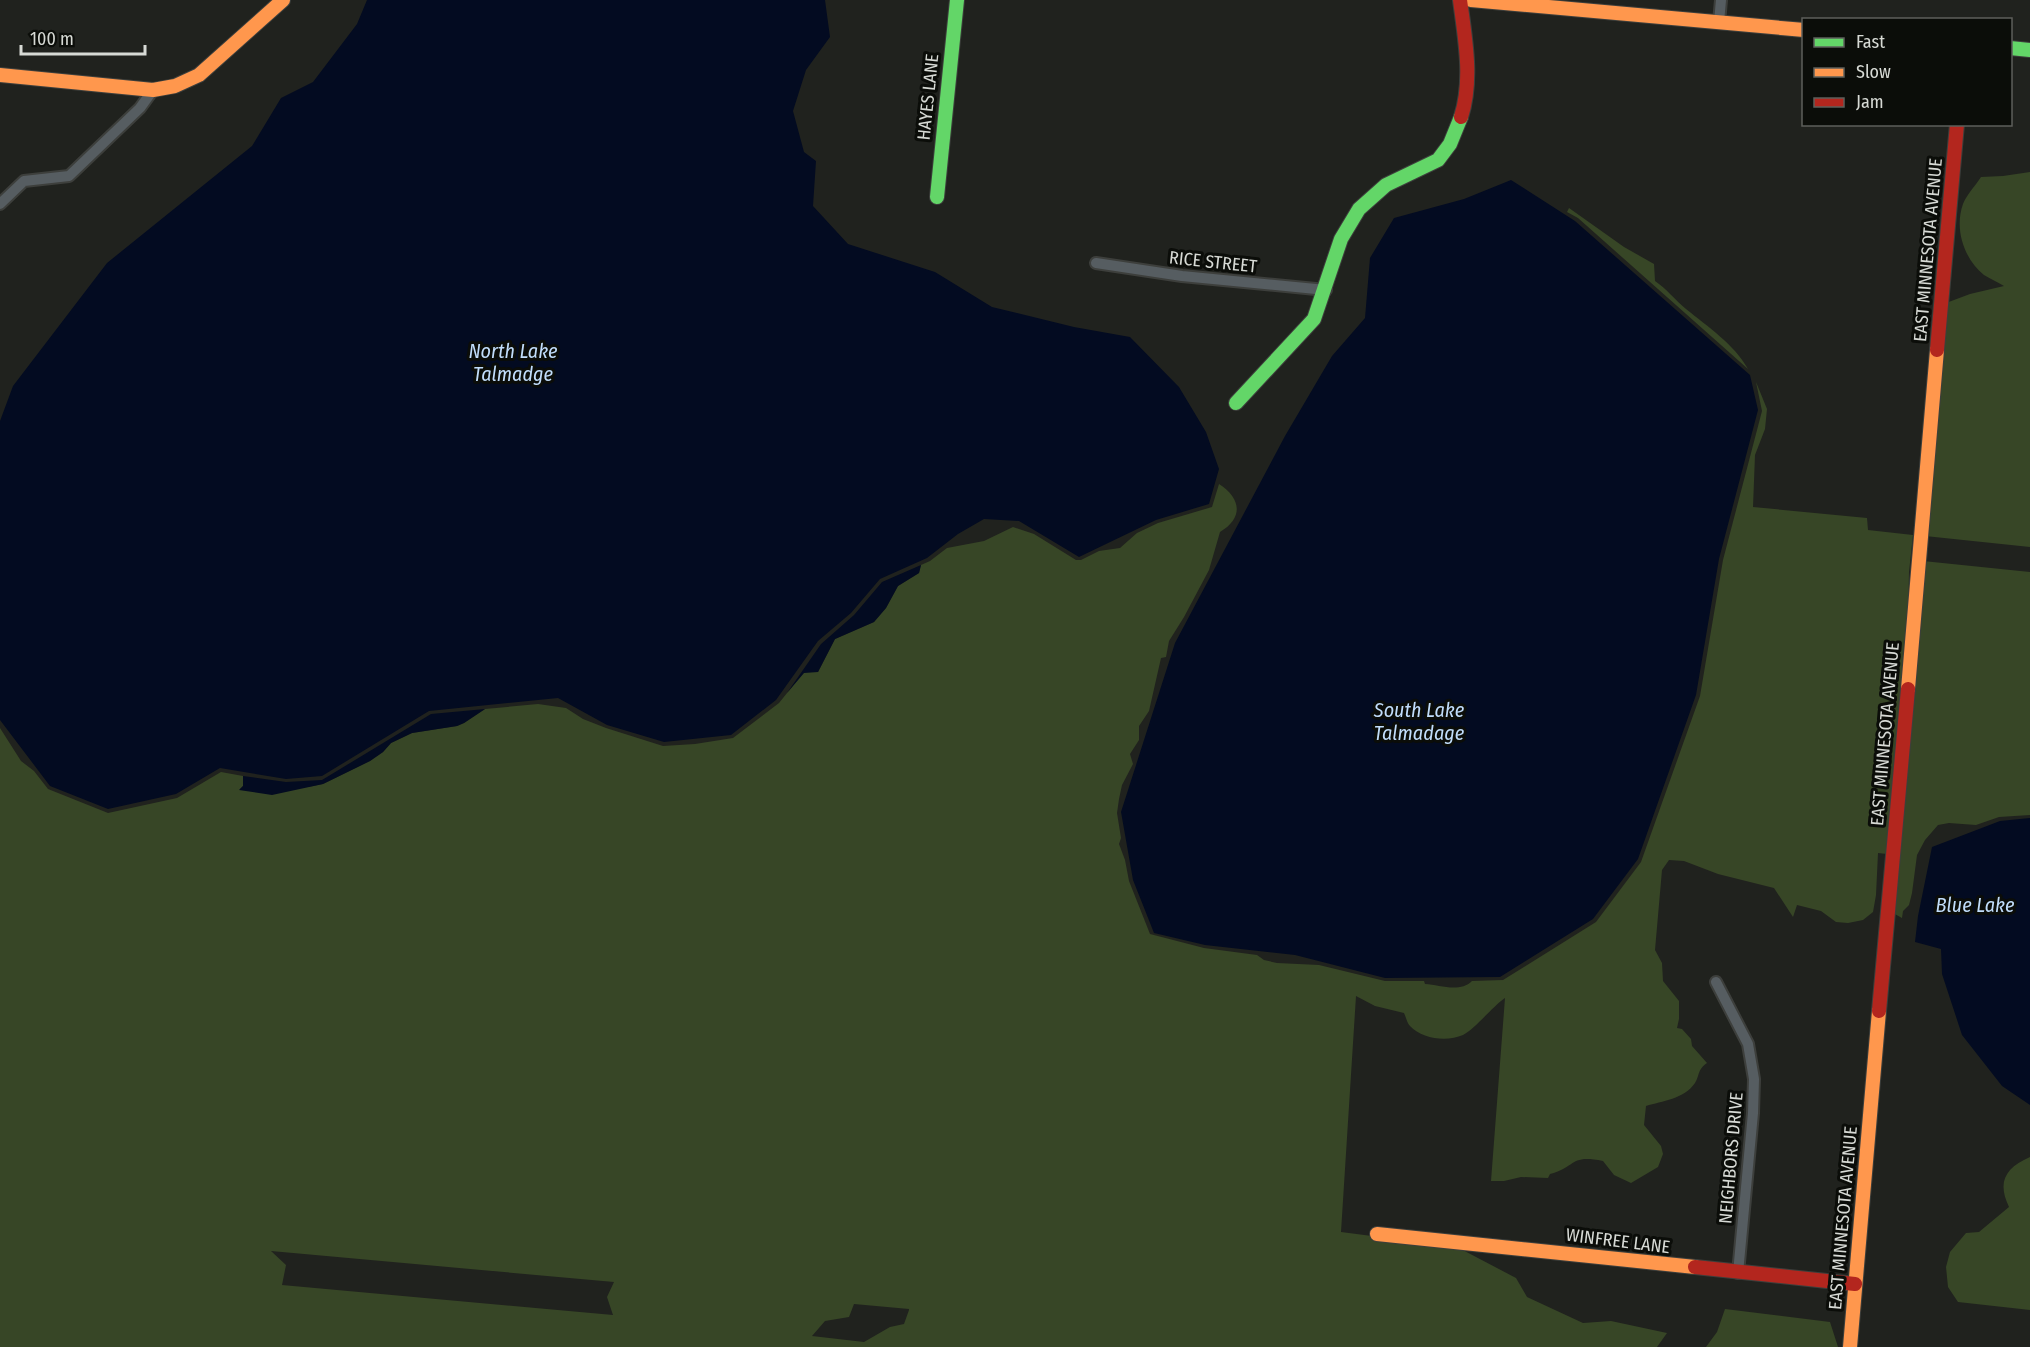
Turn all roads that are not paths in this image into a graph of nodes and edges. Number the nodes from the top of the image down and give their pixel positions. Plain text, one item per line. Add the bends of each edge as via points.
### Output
1 (284, 0) edge
2 (957, 0) edge
3 (1460, 0) edge
4 (1471, 0) edge
5 (1721, 0) edge
6 (1592, 6) edge
7 (1719, 22) junction
8 (1802, 30) edge
9 (2012, 48) edge
10 (2030, 50) edge
11 (0, 75) edge
12 (153, 90) junction
13 (1957, 126) edge
14 (937, 197) dead end
15 (0, 204) edge
16 (1096, 263) dead end
17 (1326, 290) junction
18 (1236, 403) dead end
19 (1716, 982) dead end
20 (1377, 1234) dead end
21 (1738, 1273) junction
22 (1855, 1284) junction
23 (1850, 1347) edge

1 - 12 street via 199,75 175,86
2 - 14 street, HAYES LANE
3 - 17 street via 1468,80 1456,135 1436,162 1394,180 1359,208 1343,234
4 - 6 street
5 - 7 street
6 - 7 street
7 - 8 street
9 - 10 street
11 - 12 street
12 - 15 street via 140,108 69,176 24,181
13 - 22 street, EAST MINNESOTA AVENUE
16 - 17 street, RICE STREET
17 - 18 street via 1314,319
19 - 21 street, NEIGHBORS DRIVE via 1748,1044 1754,1079
20 - 21 street, WINFREE LANE
21 - 22 street, WINFREE LANE
22 - 23 street, EAST MINNESOTA AVENUE

